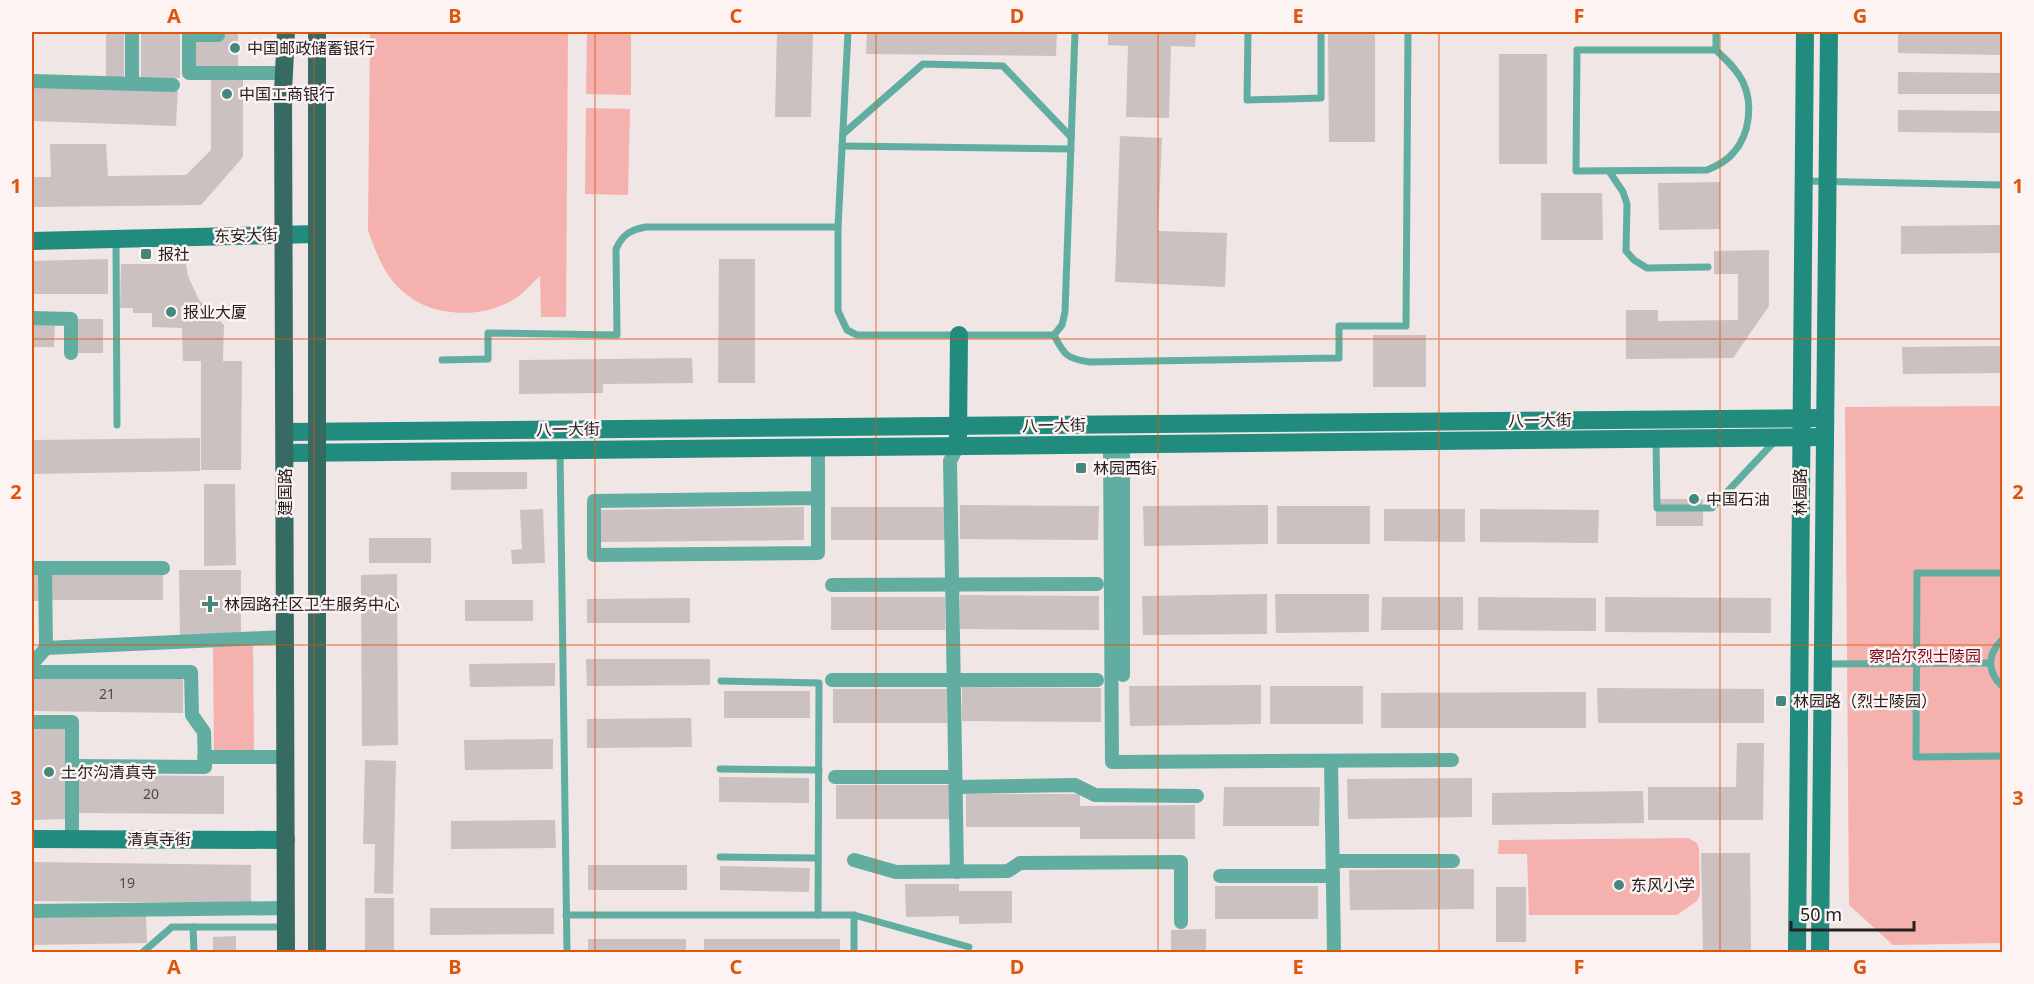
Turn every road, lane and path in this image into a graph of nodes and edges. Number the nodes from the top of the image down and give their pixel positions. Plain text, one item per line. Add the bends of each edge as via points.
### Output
1 (132, 32) edge
2 (286, 32) edge
3 (317, 32) edge
4 (848, 32) edge
5 (1075, 32) edge
6 (1248, 32) edge
7 (1322, 32) edge
8 (1408, 32) edge
9 (1716, 32) edge
10 (1806, 32) edge
11 (1829, 32) edge
12 (218, 35) dead end
13 (1716, 50) junction
14 (284, 73) junction
15 (32, 81) edge
16 (132, 84) junction
17 (173, 85) dead end
18 (843, 134) junction
19 (1071, 137) junction
20 (842, 146) junction
21 (1071, 149) junction
22 (1609, 171) junction
23 (1804, 181) junction
24 (1827, 181) junction
25 (2002, 185) edge
26 (838, 227) junction
27 (284, 234) junction
28 (317, 234) junction
29 (116, 239) junction
30 (32, 242) edge
31 (1708, 267) dead end
32 (32, 318) edge
33 (1054, 334) junction
34 (958, 335) junction
35 (71, 353) dead end
36 (442, 360) dead end
37 (1778, 418) junction
38 (1801, 418) junction
39 (1824, 418) junction
40 (1656, 419) junction
41 (117, 424) dead end
42 (958, 426) junction
43 (559, 429) junction
44 (316, 431) junction
45 (285, 432) junction
46 (1824, 437) junction
47 (1778, 438) junction
48 (1800, 438) junction
49 (1656, 439) junction
50 (1117, 445) junction
51 (958, 446) junction
52 (818, 448) junction
53 (560, 450) junction
54 (285, 453) junction
55 (316, 453) junction
56 (818, 498) junction
57 (38, 568) edge
58 (163, 568) dead end
59 (2002, 573) edge
60 (1097, 584) dead end
61 (832, 585) dead end
62 (952, 585) junction
63 (285, 637) junction
64 (2002, 640) edge
65 (46, 648) junction
66 (1990, 663) junction
67 (32, 664) edge
68 (1822, 664) junction
69 (1916, 664) junction
70 (32, 672) edge
71 (1123, 675) dead end
72 (832, 680) dead end
73 (954, 680) junction
74 (1097, 680) dead end
75 (721, 681) dead end
76 (2002, 687) edge
77 (32, 722) edge
78 (2002, 756) edge
79 (204, 757) junction
80 (285, 758) junction
81 (1331, 760) junction
82 (1452, 760) dead end
83 (72, 766) junction
84 (720, 769) dead end
85 (819, 770) junction
86 (835, 777) dead end
87 (956, 782) junction
88 (1197, 796) dead end
89 (32, 839) edge
90 (72, 839) junction
91 (286, 840) junction
92 (317, 840) junction
93 (720, 857) dead end
94 (818, 858) junction
95 (854, 860) dead end
96 (1333, 861) junction
97 (1453, 861) dead end
98 (957, 872) junction
99 (1220, 876) dead end
100 (1333, 876) junction
101 (286, 908) junction
102 (32, 910) edge
103 (566, 915) junction
104 (818, 915) junction
105 (854, 915) junction
106 (1181, 922) dead end
107 (193, 927) junction
108 (286, 927) junction
109 (969, 947) dead end
110 (143, 952) edge
111 (194, 952) edge
112 (286, 952) edge
113 (317, 952) edge
114 (567, 952) edge
115 (854, 952) edge
116 (1334, 952) edge
117 (1797, 952) edge
118 (1820, 952) edge

1 - 16 street
2 - 14 main road, 建国路
3 - 28 main road, 建国路
4 - 18 lane
5 - 19 lane
6 - 7 lane via 1247,100 1321,98
8 - 33 lane via 1406,326 1339,326 1339,358 1090,362 1072,360
9 - 13 lane
10 - 23 main road, 林园路
11 - 24 main road, 林园路
12 - 14 street via 189,34 189,73
13 - 22 lane via 1744,82 1748,98 1749,117 1734,152 1707,170
13 - 22 lane via 1577,50 1576,171
14 - 27 main road, 建国路
15 - 16 street
16 - 17 street
18 - 19 lane via 923,64 1003,66
18 - 20 lane
19 - 21 lane
20 - 21 lane
20 - 26 lane
21 - 33 lane via 1065,312 1062,325
22 - 31 lane via 1627,204 1626,251 1634,260 1647,268
23 - 24 lane
23 - 38 main road, 林园路
24 - 25 lane
24 - 39 main road, 林园路
26 - 34 lane via 838,311 847,330 857,335
26 - 36 lane via 631,229 616,249 616,335 488,333 488,359
27 - 28 main road, 东安大街
27 - 29 main road, 东安大街
27 - 45 main road, 建国路
28 - 44 main road, 建国路
29 - 30 main road, 东安大街
29 - 41 lane
32 - 35 street via 71,319
33 - 34 lane
34 - 42 main road
37 - 38 main road, 八一大街
37 - 40 main road, 八一大街
37 - 47 lane
38 - 39 main road, 八一大街
38 - 48 main road, 林园路
39 - 46 main road, 林园路
40 - 42 main road, 八一大街
40 - 49 lane
42 - 43 main road, 八一大街
42 - 51 main road
43 - 44 main road, 八一大街
43 - 53 lane
44 - 45 main road, 八一大街
44 - 55 main road, 建国路
45 - 54 main road, 建国路
46 - 48 main road, 八一大街
46 - 68 main road, 林园路
47 - 48 main road, 八一大街
47 - 49 main road, 八一大街
47 - 49 lane via 1712,508 1657,508
48 - 117 main road, 林园路
49 - 50 main road, 八一大街
50 - 51 main road, 八一大街
50 - 71 street
50 - 81 street via 1112,762
51 - 52 main road, 八一大街
51 - 62 street via 950,461
52 - 53 main road, 八一大街
52 - 56 street
53 - 55 main road, 八一大街
53 - 103 lane
54 - 55 main road, 八一大街
54 - 63 main road, 建国路
55 - 92 main road, 建国路
56 - 56 street via 818,553 594,555 594,501
57 - 58 street
57 - 65 street
59 - 69 lane via 1917,573
60 - 62 street
61 - 62 street
62 - 73 street
63 - 65 street
63 - 80 main road, 建国路
64 - 66 lane
65 - 67 street
66 - 69 lane
66 - 76 lane
68 - 69 lane
68 - 118 main road, 林园路
69 - 78 lane via 1916,757
70 - 79 street via 191,672 192,715 204,732
72 - 73 street
73 - 74 street
73 - 87 street
75 - 85 lane via 819,683
77 - 83 street via 72,722
79 - 80 street
79 - 83 street via 205,767
80 - 91 main road, 建国路
81 - 82 street
81 - 96 street
83 - 90 street
84 - 85 lane
85 - 94 lane
86 - 87 street
87 - 88 street via 1075,785 1095,795
87 - 98 street
89 - 90 main road, 清真寺街
90 - 91 main road, 清真寺街
91 - 92 main road
91 - 101 main road, 建国路
92 - 113 main road, 建国路
93 - 94 lane
94 - 104 lane
95 - 98 street via 896,872
96 - 97 street
96 - 100 street
98 - 106 street via 1008,871 1020,863 1181,862
99 - 100 street
100 - 116 street
101 - 102 street
101 - 108 main road, 建国路
103 - 104 lane
103 - 114 lane
104 - 105 lane
105 - 109 lane
105 - 115 lane
107 - 108 lane
107 - 110 lane via 172,927
107 - 111 lane
108 - 112 main road, 建国路

